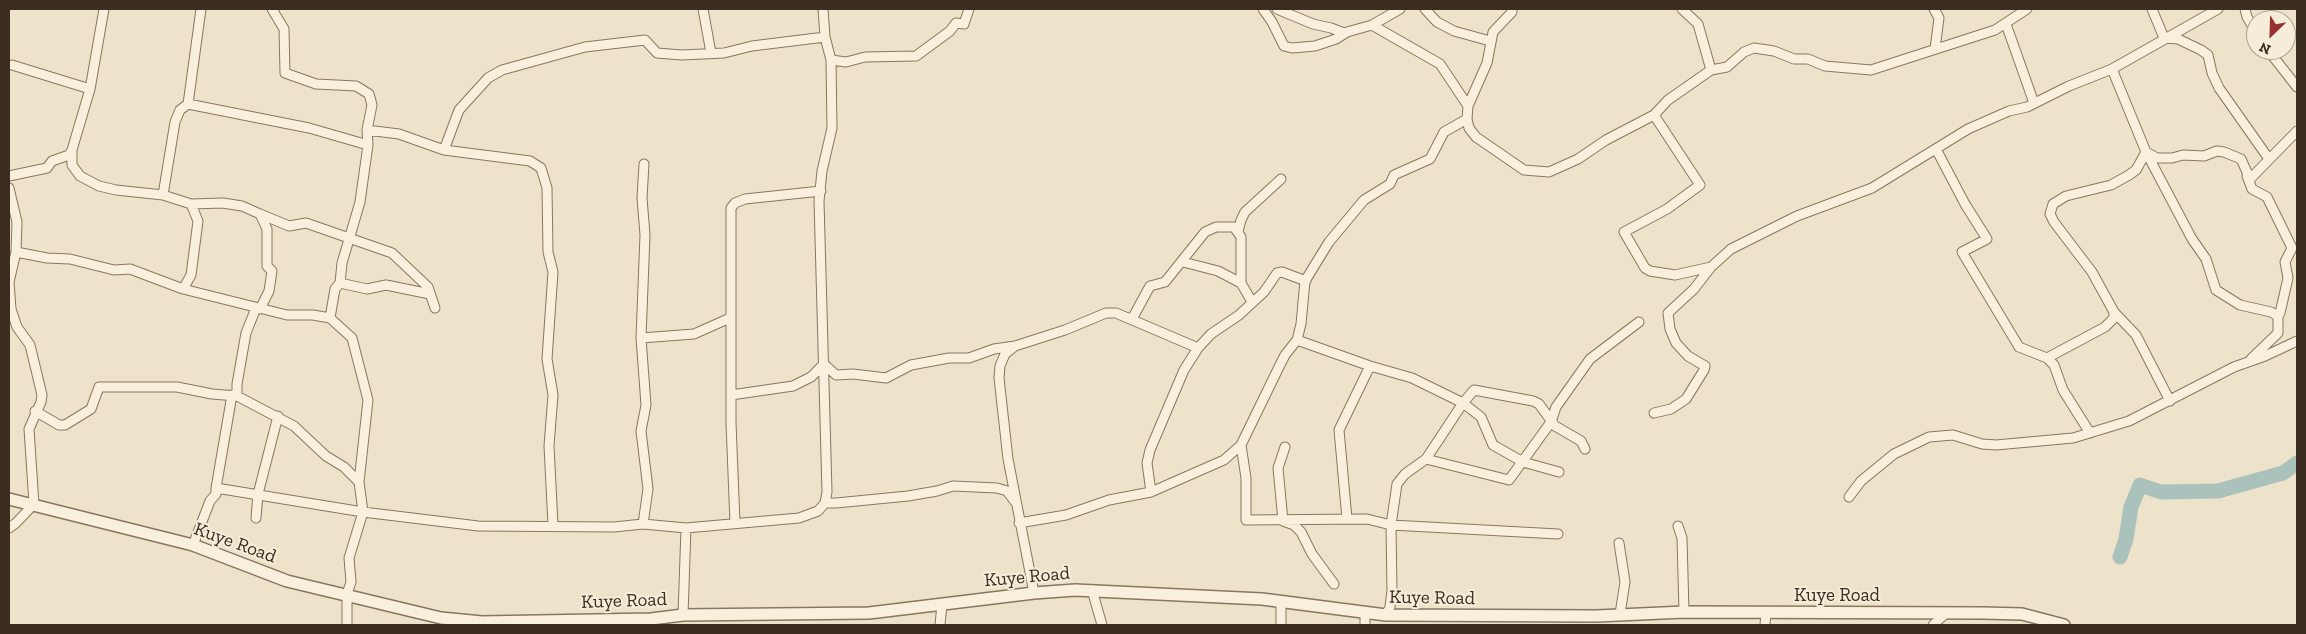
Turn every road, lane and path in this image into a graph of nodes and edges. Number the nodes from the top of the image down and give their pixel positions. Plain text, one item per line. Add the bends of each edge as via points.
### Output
1 (104, 9) edge
2 (201, 9) edge
3 (272, 9) edge
4 (703, 9) edge
5 (823, 9) edge
6 (969, 9) edge
7 (1263, 9) edge
8 (1277, 9) edge
9 (1400, 9) edge
10 (1424, 9) edge
11 (1512, 9) edge
12 (1682, 9) edge
13 (1934, 9) edge
14 (2027, 9) edge
15 (2152, 9) edge
16 (2218, 9) edge
17 (2006, 24) junction
18 (1372, 26) junction
19 (1344, 33) junction
20 (825, 37) junction
21 (2164, 38) junction
22 (1490, 41) junction
23 (1934, 49) junction
24 (711, 53) junction
25 (831, 60) junction
26 (2276, 60) edge
27 (12, 65) dead end
28 (1711, 70) junction
29 (2112, 70) junction
30 (2297, 87) edge
31 (90, 88) junction
32 (2034, 102) junction
33 (188, 104) junction
34 (1468, 106) junction
35 (1654, 115) junction
36 (1467, 120) junction
37 (367, 130) junction
38 (2297, 130) edge
39 (368, 145) junction
40 (1936, 149) junction
41 (72, 150) junction
42 (444, 150) junction
43 (2146, 152) junction
44 (2241, 159) junction
45 (2269, 159) junction
46 (644, 164) dead end
47 (9, 176) edge
48 (1281, 179) dead end
49 (9, 188) edge
50 (821, 191) junction
51 (163, 195) junction
52 (191, 204) junction
53 (260, 214) junction
54 (1238, 232) junction
55 (348, 240) junction
56 (2294, 245) edge
57 (16, 252) junction
58 (1183, 262) junction
59 (1711, 267) junction
60 (1306, 280) junction
61 (340, 283) junction
62 (1241, 283) junction
63 (183, 289) junction
64 (430, 294) junction
65 (1252, 302) junction
66 (258, 308) junction
67 (435, 308) dead end
68 (2114, 312) junction
69 (2278, 316) junction
70 (330, 318) junction
71 (730, 318) junction
72 (1132, 319) junction
73 (1639, 322) dead end
74 (641, 338) junction
75 (1297, 340) junction
76 (2297, 341) edge
77 (1015, 346) junction
78 (1198, 348) junction
79 (2047, 358) junction
80 (2248, 360) junction
81 (824, 364) junction
82 (1370, 366) junction
83 (235, 396) junction
84 (731, 396) junction
85 (2170, 401) junction
86 (1463, 403) junction
87 (35, 411) junction
88 (1654, 413) dead end
89 (278, 416) junction
90 (1551, 422) junction
91 (2090, 433) junction
92 (1241, 445) junction
93 (1285, 447) dead end
94 (1585, 449) dead end
95 (1426, 459) junction
96 (1523, 462) junction
97 (1560, 472) dead end
98 (359, 482) junction
99 (216, 488) junction
100 (1151, 492) junction
101 (258, 494) junction
102 (1849, 497) dead end
103 (9, 499) edge
104 (825, 503) junction
105 (1016, 503) junction
106 (34, 504) junction
107 (363, 512) junction
108 (256, 518) dead end
109 (1347, 519) junction
110 (1283, 521) junction
111 (735, 523) junction
112 (1019, 523) junction
113 (643, 524) junction
114 (553, 525) junction
115 (1391, 525) junction
116 (1678, 526) dead end
117 (9, 528) edge
118 (686, 528) junction
119 (1558, 534) dead end
120 (1619, 543) dead end
121 (193, 545) junction
122 (1334, 584) dead end
123 (1092, 590) junction
124 (1034, 592) junction
125 (348, 594) junction
126 (1280, 601) junction
127 (942, 604) junction
128 (1684, 612) junction
129 (1620, 614) junction
130 (1944, 614) junction
131 (1386, 615) junction
132 (683, 616) junction
133 (1365, 619) edge
134 (1766, 619) edge
135 (1598, 620) edge
136 (650, 622) edge
137 (347, 625) edge
138 (940, 625) edge
139 (1102, 625) edge
140 (1281, 625) edge
141 (1933, 625) edge
142 (2064, 625) edge

1 - 31 street
2 - 33 street
3 - 37 street via 284,29 285,73 316,84 356,86 369,94 372,105
4 - 24 street
5 - 20 street
6 - 25 street via 964,24 956,23 916,56 865,57 846,62
7 - 19 street via 1284,46 1315,46
8 - 19 street
9 - 18 street
10 - 22 street via 1437,22 1454,31
11 - 22 street via 1493,32
12 - 28 street via 1698,24
13 - 23 street via 1939,18
14 - 17 street
15 - 21 street
16 - 21 street
17 - 23 street
17 - 32 street
18 - 19 street
18 - 34 street via 1440,64
20 - 24 street
20 - 25 street
21 - 29 street
21 - 45 street via 2178,39 2208,55 2219,88
22 - 34 street via 1487,63
23 - 28 street via 1871,70 1825,66 1808,59 1794,59 1754,48 1727,67
24 - 42 street via 657,53 645,40 585,47 502,70 488,78 459,110
25 - 50 street via 832,128
26 - 30 street
27 - 31 street
28 - 35 street via 1668,100
29 - 32 street
29 - 43 street
31 - 41 street
32 - 40 street via 1968,129
33 - 39 street via 309,128
33 - 51 street via 180,110 175,122
34 - 36 street
35 - 36 street via 1549,172 1524,170 1486,146 1469,128
35 - 59 street via 1700,185 1667,209 1624,232 1650,271 1675,275
36 - 60 street via 1444,132 1430,159 1394,175 1390,184 1364,200 1329,242
37 - 39 street
37 - 42 street via 399,134
38 - 45 street
39 - 55 street via 360,202
40 - 59 street via 1872,188 1797,216 1743,241
40 - 79 street via 1987,239 1962,252 2019,347
41 - 47 street via 69,155 52,161 47,168
41 - 51 street via 72,165 88,182 116,190
42 - 114 street via 530,161 541,168 547,188 548,252 553,272 547,359 553,394 549,446
43 - 44 street via 2157,158 2172,158 2211,155 2217,151
43 - 68 street via 2136,170 2129,175 2111,184 2066,196 2051,208 2054,222 2083,258
43 - 69 street via 2206,259 2216,290 2240,305
44 - 45 street via 2250,179
44 - 56 street via 2252,188 2267,197
46 - 74 street
48 - 54 street via 1246,212
49 - 57 street via 17,222
50 - 71 street via 745,199 731,208
50 - 81 street
51 - 52 street
52 - 53 street via 223,203 242,206
52 - 63 street via 198,221 191,275
53 - 55 street via 290,226 306,223
53 - 66 street via 267,229 267,266 272,271 270,291
54 - 58 street via 1227,226 1205,232
54 - 62 street via 1241,237
55 - 61 street
55 - 64 street via 392,253 428,287
56 - 69 street via 2285,262 2288,278
57 - 63 street via 70,259 114,270 130,269
57 - 87 street via 9,282 11,310 30,345 42,388 41,402
58 - 62 street via 1218,272
58 - 72 street via 1165,282 1150,286
59 - 88 street via 1694,289 1672,307 1667,319 1681,350 1705,366 1702,376 1679,405
60 - 65 street via 1277,273 1264,292
60 - 75 street
61 - 64 street via 367,289 386,285
61 - 70 street via 335,289
62 - 65 street
63 - 66 street
64 - 67 street
65 - 78 street
66 - 70 street via 287,315
66 - 83 street via 246,333
68 - 79 street via 2114,318 2105,327
68 - 85 street via 2136,335
69 - 80 street via 2278,333
70 - 98 street via 352,338 368,400
71 - 74 street via 702,332
71 - 84 street
72 - 77 street via 1106,313
72 - 78 street
73 - 90 street via 1590,359 1556,407
74 - 113 street via 646,405 641,432 648,489
75 - 82 street
75 - 92 street via 1285,355
76 - 80 street
77 - 81 street via 969,358 911,365 886,378 836,374
77 - 105 street via 1005,354 999,378
78 - 100 street via 1184,370 1150,450 1146,463
79 - 91 street via 2054,365 2063,390
80 - 85 street
81 - 84 street via 811,377 793,386
81 - 104 street
82 - 86 street via 1412,378
82 - 109 street via 1339,430
83 - 87 street via 177,387 99,387 91,409 65,425 59,425
83 - 89 street
83 - 99 street
84 - 111 street
85 - 91 street via 2129,421
86 - 90 street via 1474,390 1524,399 1539,404
86 - 95 street
86 - 96 street via 1481,418 1493,445
87 - 106 street via 29,429
89 - 98 street
89 - 101 street
90 - 94 street via 1580,441
90 - 96 street
91 - 102 street via 2050,441 1996,445 1953,435 1929,437 1894,454 1861,481
92 - 100 street via 1224,460
92 - 110 street via 1246,478 1246,520
93 - 110 street via 1278,468
95 - 96 street via 1509,480
95 - 115 street via 1397,484
96 - 97 street
98 - 107 street
99 - 101 street
99 - 121 street
100 - 112 street via 1109,500 1066,515
101 - 107 street
101 - 108 street
103 - 106 street, Kuye Road
104 - 105 street via 908,496 953,486 997,488 1006,491
104 - 111 street via 800,518
105 - 112 street
106 - 117 street
106 - 121 street, Kuye Road
107 - 114 street via 478,526
107 - 125 street via 349,558 351,582
109 - 110 street
109 - 115 street via 1367,519
110 - 122 street via 1302,532 1312,554
111 - 118 street
112 - 124 street
113 - 114 street via 614,527
113 - 118 street
115 - 119 street
115 - 131 street via 1392,591
116 - 128 street via 1682,538
118 - 132 street
120 - 129 street via 1625,582
121 - 125 street, Kuye Road via 287,581
123 - 124 street, Kuye Road
123 - 126 street, Kuye Road
123 - 139 street
124 - 127 street, Kuye Road
125 - 136 street, Kuye Road via 441,618 482,622
125 - 137 street
126 - 133 street, Kuye Road
126 - 140 street
127 - 132 street, Kuye Road via 869,613
127 - 138 street
128 - 129 street, Kuye Road
128 - 134 street, Kuye Road
129 - 135 street, Kuye Road
130 - 134 street, Kuye Road
130 - 141 street
130 - 142 street, Kuye Road via 2022,614
131 - 133 street, Kuye Road
131 - 135 street, Kuye Road
132 - 136 street, Kuye Road

